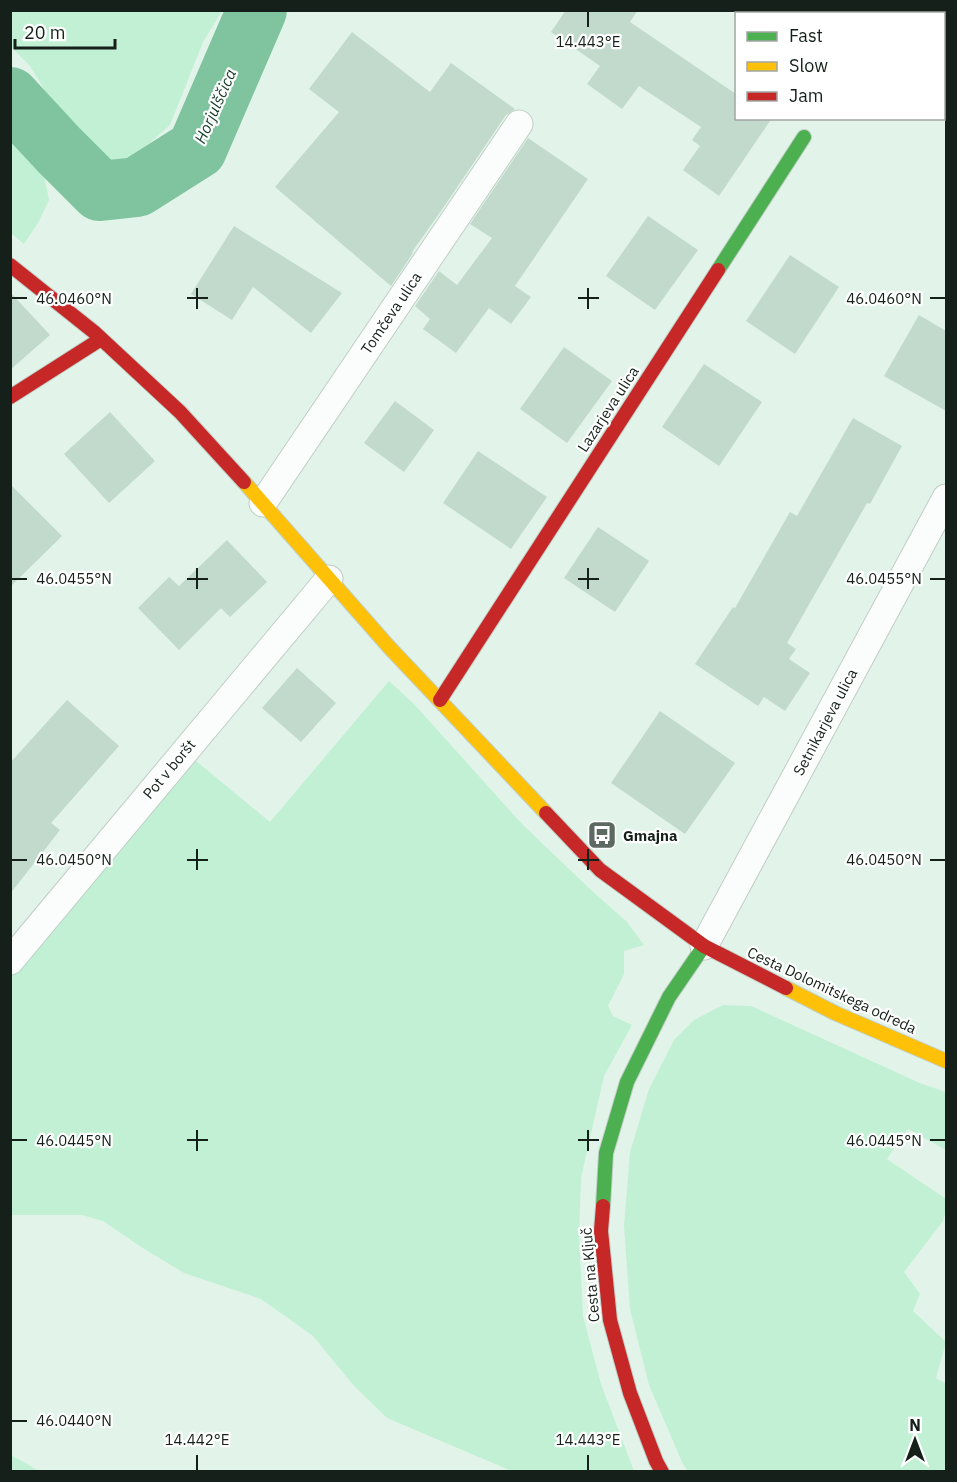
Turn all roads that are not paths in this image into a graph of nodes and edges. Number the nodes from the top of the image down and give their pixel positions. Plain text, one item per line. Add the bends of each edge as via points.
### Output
1 (519, 124) dead end
2 (804, 137) dead end
3 (10, 265) edge
4 (101, 339) junction
5 (10, 397) edge
6 (946, 498) edge
7 (263, 503) junction
8 (329, 579) junction
9 (440, 700) junction
10 (704, 946) junction
11 (10, 961) edge
12 (946, 1061) edge
13 (662, 1472) edge

1 - 7 street, Tomčeva ulica
2 - 9 street, Lazarjeva ulica
3 - 4 street, Cesta Dolomitskega odreda
4 - 5 street
4 - 7 street, Cesta Dolomitskega odreda via 180,412
6 - 10 street, Setnikarjeva ulica
7 - 8 street, Cesta Dolomitskega odreda
8 - 9 street, Cesta Dolomitskega odreda
8 - 11 street, Pot v boršt
9 - 10 street, Cesta Dolomitskega odreda via 600,870
10 - 12 street, Cesta Dolomitskega odreda via 835,1013
10 - 13 street, Cesta na Ključ via 669,997 627,1082 606,1153 601,1231 610,1320 630,1393

